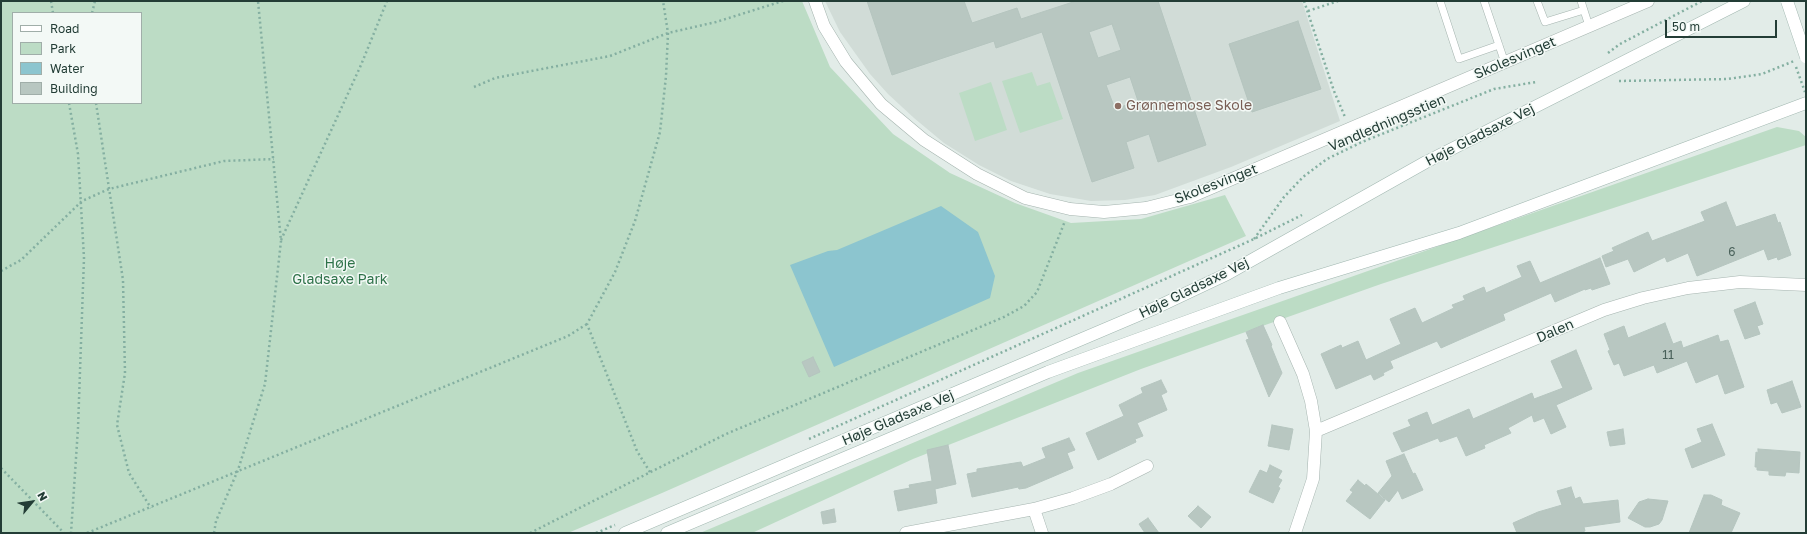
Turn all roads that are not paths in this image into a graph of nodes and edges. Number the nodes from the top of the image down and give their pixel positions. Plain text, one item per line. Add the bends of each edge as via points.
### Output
1 (815, 1) edge
2 (1440, 1) edge
3 (1484, 1) edge
4 (1538, 1) edge
5 (1581, 1) edge
6 (1648, 1) edge
7 (1724, 1) edge
8 (1744, 1) edge
9 (1787, 1) edge
10 (1584, 10) junction
11 (1698, 24) junction
12 (1589, 26) junction
13 (1499, 45) junction
14 (1802, 58) edge
15 (1505, 63) junction
16 (1806, 103) edge
17 (1806, 285) edge
18 (1280, 322) dead end
19 (1316, 432) junction
20 (1147, 466) dead end
21 (1034, 509) junction
22 (621, 529) edge
23 (667, 533) edge
24 (906, 533) edge
25 (1042, 533) edge
26 (1296, 533) edge

1 - 15 street, Skolesvinget via 824,26 846,62 881,104 924,140 977,174 1026,198 1070,209 1104,212 1146,208 1190,197
2 - 13 lane via 1459,59
3 - 13 lane
4 - 10 lane via 1544,22
5 - 10 lane
6 - 12 street, Skolesvinget
7 - 11 street
8 - 11 street, Høje Gladsaxe Vej
9 - 14 street, bridge
10 - 12 lane
11 - 22 street, Høje Gladsaxe Vej via 1426,162 1227,274 1163,305
12 - 15 street, Skolesvinget
13 - 15 lane
16 - 23 street, Høje Gladsaxe Vej via 1459,233 1279,288 1048,372
17 - 19 street, Dalen via 1740,282 1688,288 1643,298 1604,310
18 - 19 street via 1303,374
19 - 26 street via 1312,479
20 - 21 street via 1111,484
21 - 24 street
21 - 25 street

